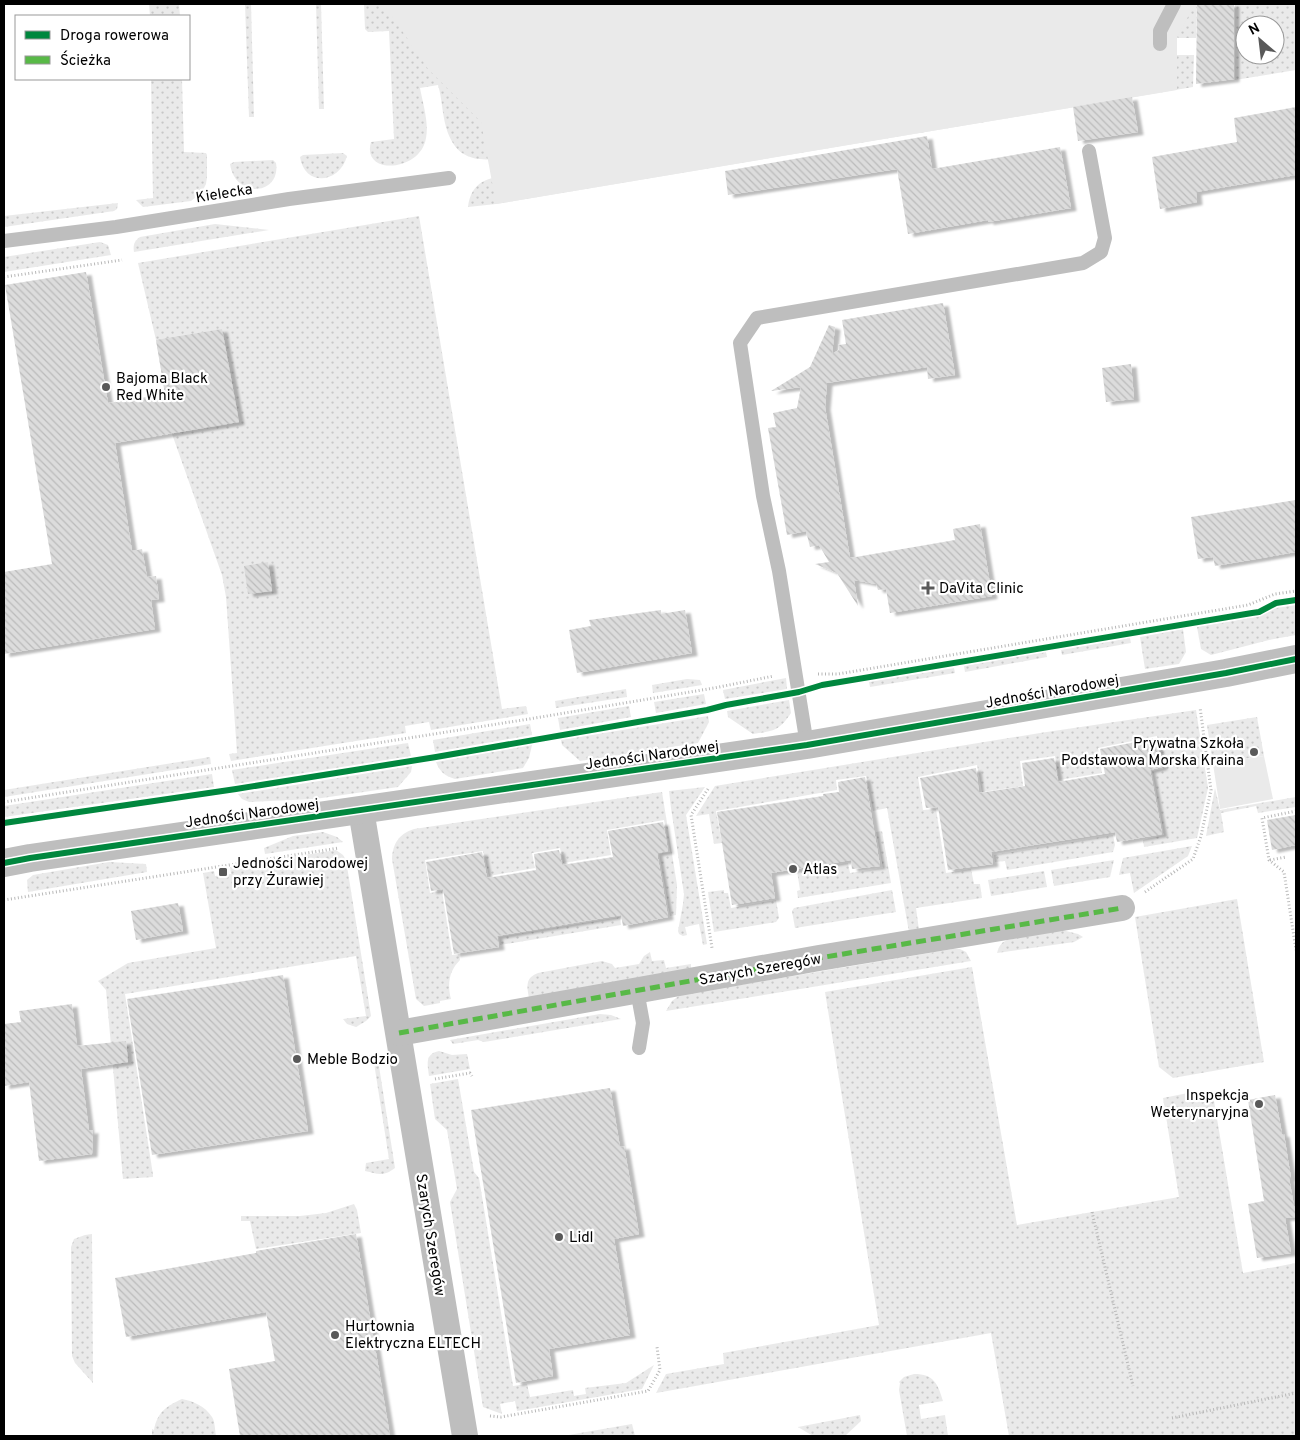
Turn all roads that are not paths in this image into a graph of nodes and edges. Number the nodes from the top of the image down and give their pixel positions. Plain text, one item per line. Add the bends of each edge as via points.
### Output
1 (1174, 4) edge
2 (1160, 44) dead end
3 (1089, 151) dead end
4 (449, 178) dead end
5 (4, 241) edge
6 (1296, 659) edge
7 (806, 745) junction
8 (361, 810) junction
9 (6, 861) edge
10 (1122, 908) road end
11 (637, 990) junction
12 (399, 1034) junction
13 (639, 1048) dead end
14 (465, 1436) edge

1 - 2 lane via 1160,31
3 - 7 lane via 1106,238 1101,252 1083,262 757,318 740,343
4 - 5 lane, Kielecka
6 - 7 street, Jedności Narodowej
7 - 8 street, Jedności Narodowej
8 - 9 street, Jedności Narodowej
8 - 12 street, Szarych Szeregów
10 - 11 street, Szarych Szeregów
11 - 12 street, Szarych Szeregów
11 - 13 lane via 643,1023
12 - 14 street, Szarych Szeregów

